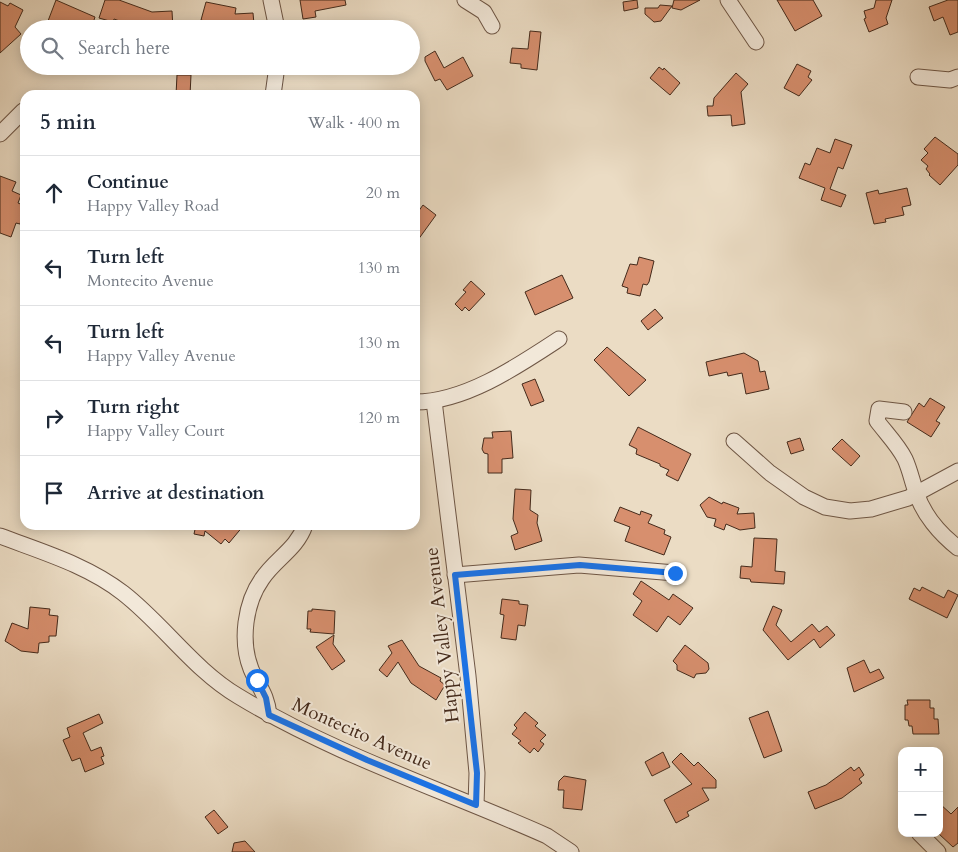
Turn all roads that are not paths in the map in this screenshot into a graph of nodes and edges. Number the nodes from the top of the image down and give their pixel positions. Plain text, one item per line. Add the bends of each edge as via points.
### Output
1 (271, 0) edge
2 (465, 0) edge
3 (728, 0) edge
4 (275, 20) edge
5 (492, 26) dead end
6 (756, 42) dead end
7 (276, 75) edge
8 (918, 77) dead end
9 (958, 77) edge
10 (275, 90) edge
11 (20, 114) edge
12 (0, 134) edge
13 (559, 339) dead end
14 (434, 401) junction
15 (420, 402) edge
16 (904, 412) dead end
17 (734, 441) dead end
18 (958, 471) edge
19 (916, 494) junction
20 (302, 530) edge
21 (0, 536) edge
22 (958, 548) edge
23 (675, 573) dead end
24 (455, 575) junction
25 (269, 715) junction
26 (476, 805) junction
27 (923, 837) edge
28 (571, 852) edge
29 (938, 852) edge

1 - 4 street
2 - 5 street via 484,12
3 - 6 street
7 - 10 street
8 - 9 street via 950,80
11 - 12 street
13 - 14 street via 517,366
14 - 15 street
14 - 24 street, Happy Valley Avenue
16 - 19 street via 879,409 877,420 904,457
17 - 19 street via 792,490 825,507 850,511 871,509
18 - 19 street
19 - 22 street via 944,537
20 - 25 street via 292,548 258,585 247,617 249,662 264,690
21 - 25 street, Montecito Avenue via 84,568 99,577 137,605 218,683
23 - 24 street via 580,565
24 - 26 street, Happy Valley Avenue via 477,773
25 - 26 street, Montecito Avenue
26 - 28 street, Montecito Avenue via 547,836
27 - 29 street

